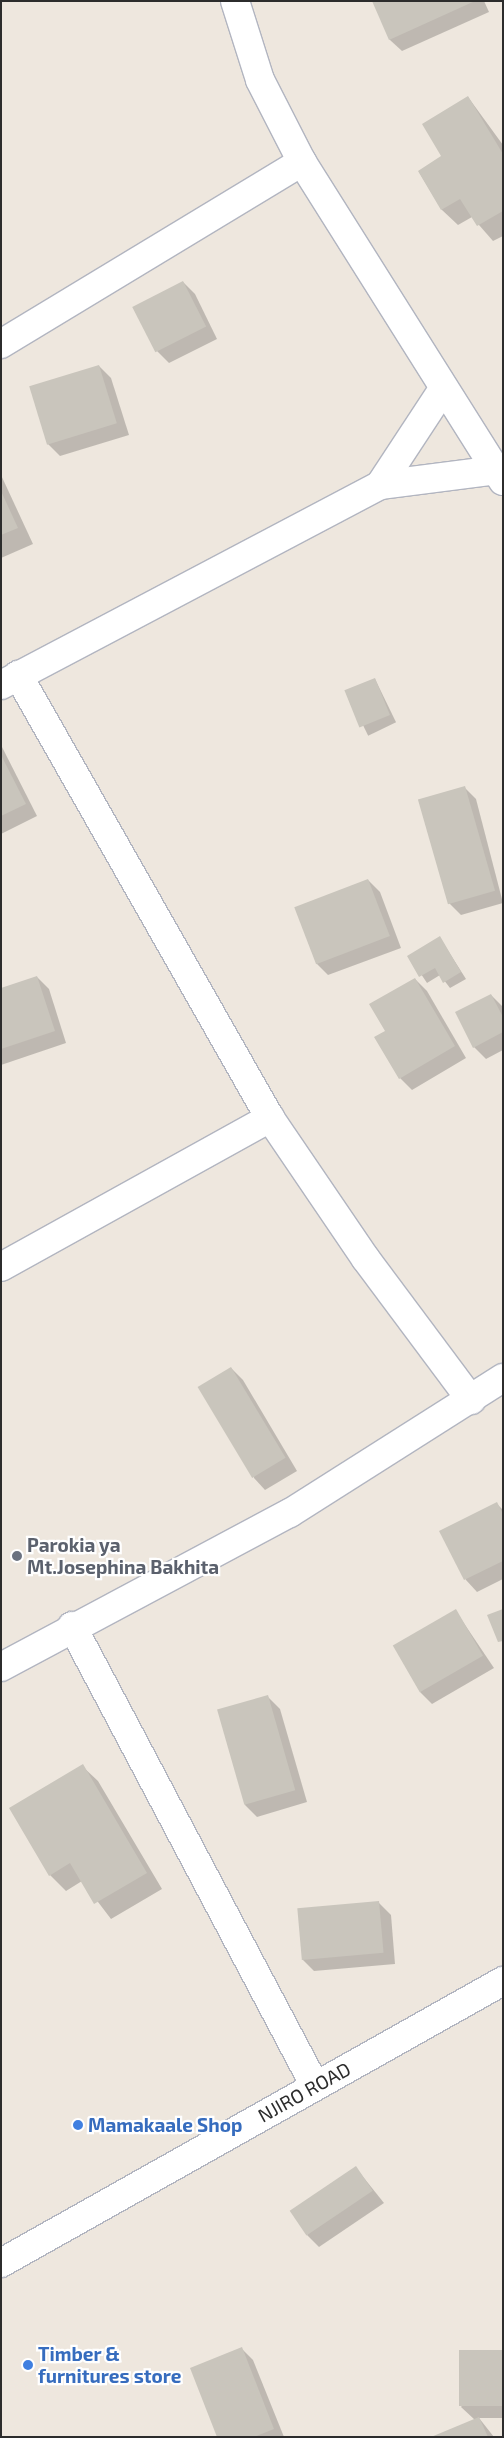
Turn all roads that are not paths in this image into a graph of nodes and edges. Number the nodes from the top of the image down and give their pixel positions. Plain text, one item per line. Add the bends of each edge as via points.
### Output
1 (235, 1) edge
2 (302, 162) junction
3 (1, 344) edge
4 (444, 389) junction
5 (500, 476) edge
6 (380, 485) junction
7 (10, 680) edge
8 (270, 1118) junction
9 (1, 1267) edge
10 (503, 1378) edge
11 (471, 1400) junction
12 (72, 1626) junction
13 (1, 1667) edge
14 (503, 1981) edge
15 (315, 2086) junction
16 (1, 2263) edge

1 - 2 street via 260,80
2 - 3 street
2 - 4 street
4 - 5 street
4 - 6 street
5 - 6 street
6 - 7 street
7 - 8 street
8 - 9 street
8 - 11 street via 366,1259
10 - 11 street
11 - 12 street via 290,1513
12 - 13 street
12 - 15 street
14 - 15 street, NJIRO ROAD
15 - 16 street, NJIRO ROAD

